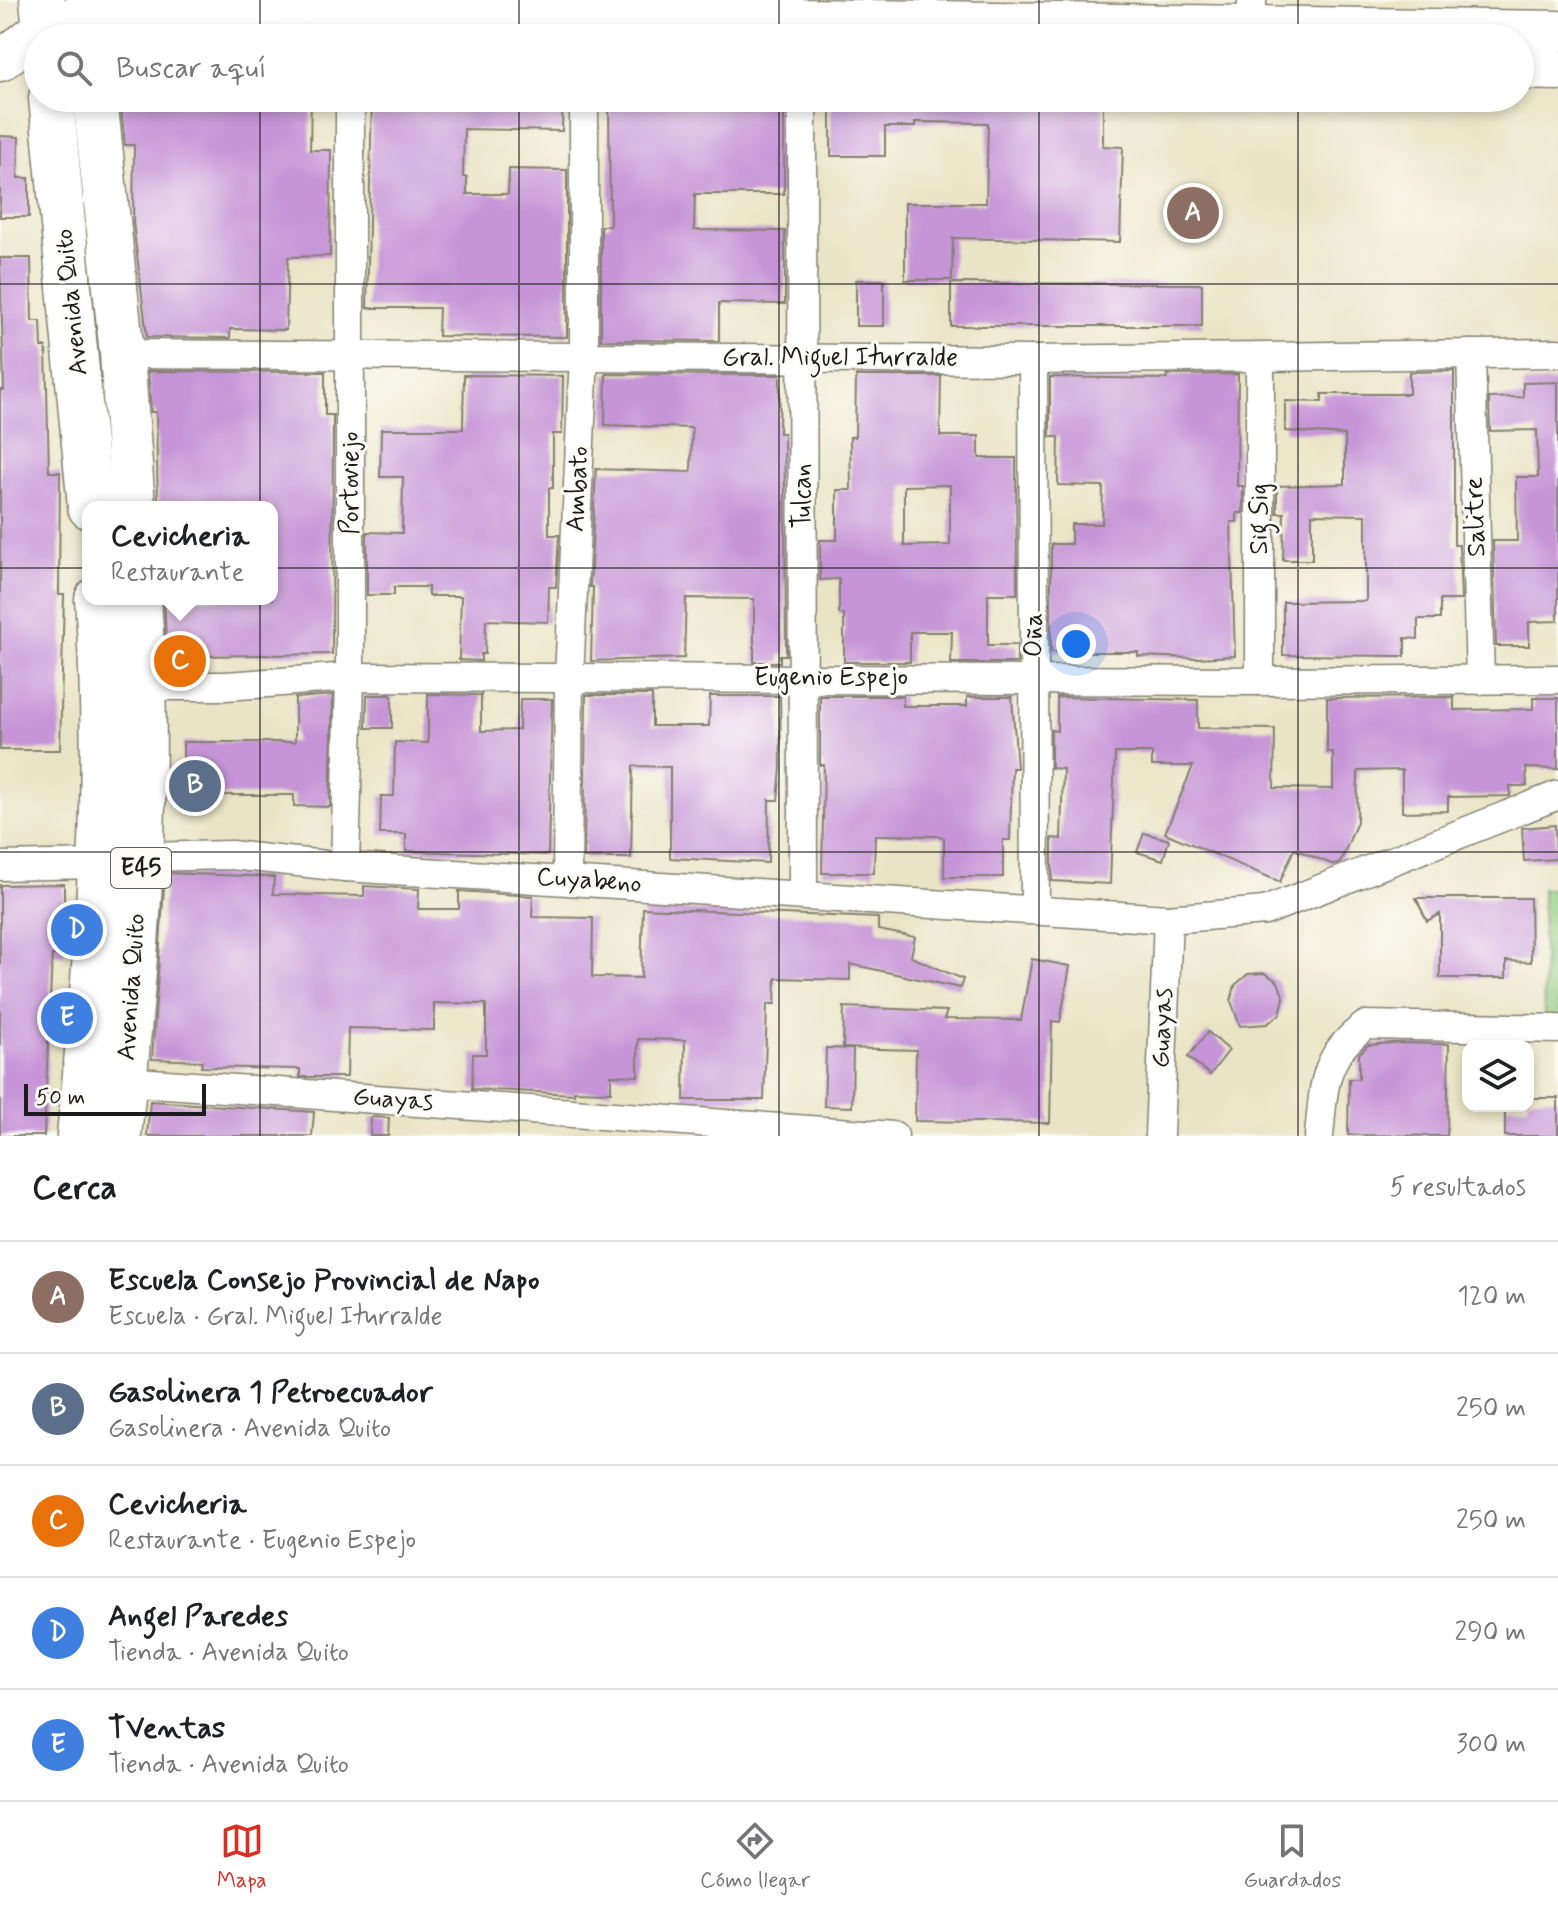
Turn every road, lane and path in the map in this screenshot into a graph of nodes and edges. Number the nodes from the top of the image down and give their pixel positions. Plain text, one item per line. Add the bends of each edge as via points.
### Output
1 (392, 2) edge
2 (1252, 13) edge
3 (88, 17) edge
4 (803, 19) edge
5 (371, 24) edge
6 (1439, 24) edge
7 (1534, 30) edge
8 (1558, 31) edge
9 (1534, 69) edge
10 (1558, 70) edge
11 (52, 112) edge
12 (96, 112) edge
13 (350, 112) edge
14 (584, 112) edge
15 (802, 112) edge
16 (351, 353) junction
17 (1558, 353) edge
18 (122, 354) junction
19 (1471, 354) junction
20 (584, 356) junction
21 (1260, 358) junction
22 (802, 359) junction
23 (1033, 360) junction
24 (89, 501) edge
25 (133, 501) edge
26 (99, 605) edge
27 (138, 605) edge
28 (350, 677) junction
29 (569, 677) junction
30 (804, 677) junction
31 (1036, 679) junction
32 (1558, 679) edge
33 (1480, 680) junction
34 (1260, 681) junction
35 (124, 686) junction
36 (1558, 795) edge
37 (121, 860) junction
38 (0, 866) edge
39 (345, 867) junction
40 (567, 879) junction
41 (803, 895) junction
42 (1035, 910) junction
43 (1168, 919) junction
44 (1558, 1029) edge
45 (105, 1079) junction
46 (79, 1136) edge
47 (119, 1136) edge
48 (894, 1136) edge
49 (1159, 1136) edge
50 (1319, 1136) edge

1 - 3 main road
1 - 4 main road
1 - 5 street
2 - 4 main road
2 - 6 main road
7 - 8 main road
9 - 10 main road
11 - 24 highway, Avenida Quito
12 - 18 highway, Avenida Quito
13 - 16 street, Portoviejo
14 - 20 street, Ambato
15 - 22 street, Tulcan
16 - 18 street, Gral. Miguel Iturralde
16 - 20 street, Gral. Miguel Iturralde
16 - 28 street, Portoviejo
17 - 19 street, Gral. Miguel Iturralde
18 - 25 highway, Avenida Quito
19 - 21 street, Gral. Miguel Iturralde
19 - 33 street, Salitre
20 - 22 street, Gral. Miguel Iturralde
20 - 29 street, Ambato
21 - 23 street, Gral. Miguel Iturralde
21 - 34 street, Sig Sig
22 - 23 street, Gral. Miguel Iturralde
22 - 30 street, Tulcan
23 - 31 street, Oña
26 - 35 highway, Avenida Quito / E45
27 - 35 highway, Avenida Quito / E45
28 - 29 street, Eugenio Espejo
28 - 35 street, Eugenio Espejo via 226,686
28 - 39 street, Portoviejo
29 - 30 street, Eugenio Espejo
29 - 40 street, Ambato
30 - 31 street, Eugenio Espejo
30 - 41 street, Tulcan
31 - 34 street, Eugenio Espejo
31 - 42 street, Oña
32 - 33 street, Eugenio Espejo
33 - 34 street, Eugenio Espejo
35 - 37 highway, Avenida Quito / E45
36 - 43 street, Cuyabeno via 1265,911
37 - 38 street, Cuyabeno
37 - 39 street, Cuyabeno via 231,855
37 - 45 highway, Avenida Quito / E45
39 - 40 street, Cuyabeno
40 - 41 street, Cuyabeno
41 - 42 street, Cuyabeno
42 - 43 street, Cuyabeno
43 - 49 street, Guayas
44 - 50 street via 1366,1025 1349,1037 1325,1073
45 - 46 highway, Avenida Quito / E45
45 - 47 highway, Avenida Quito / E45
45 - 48 street, Guayas

